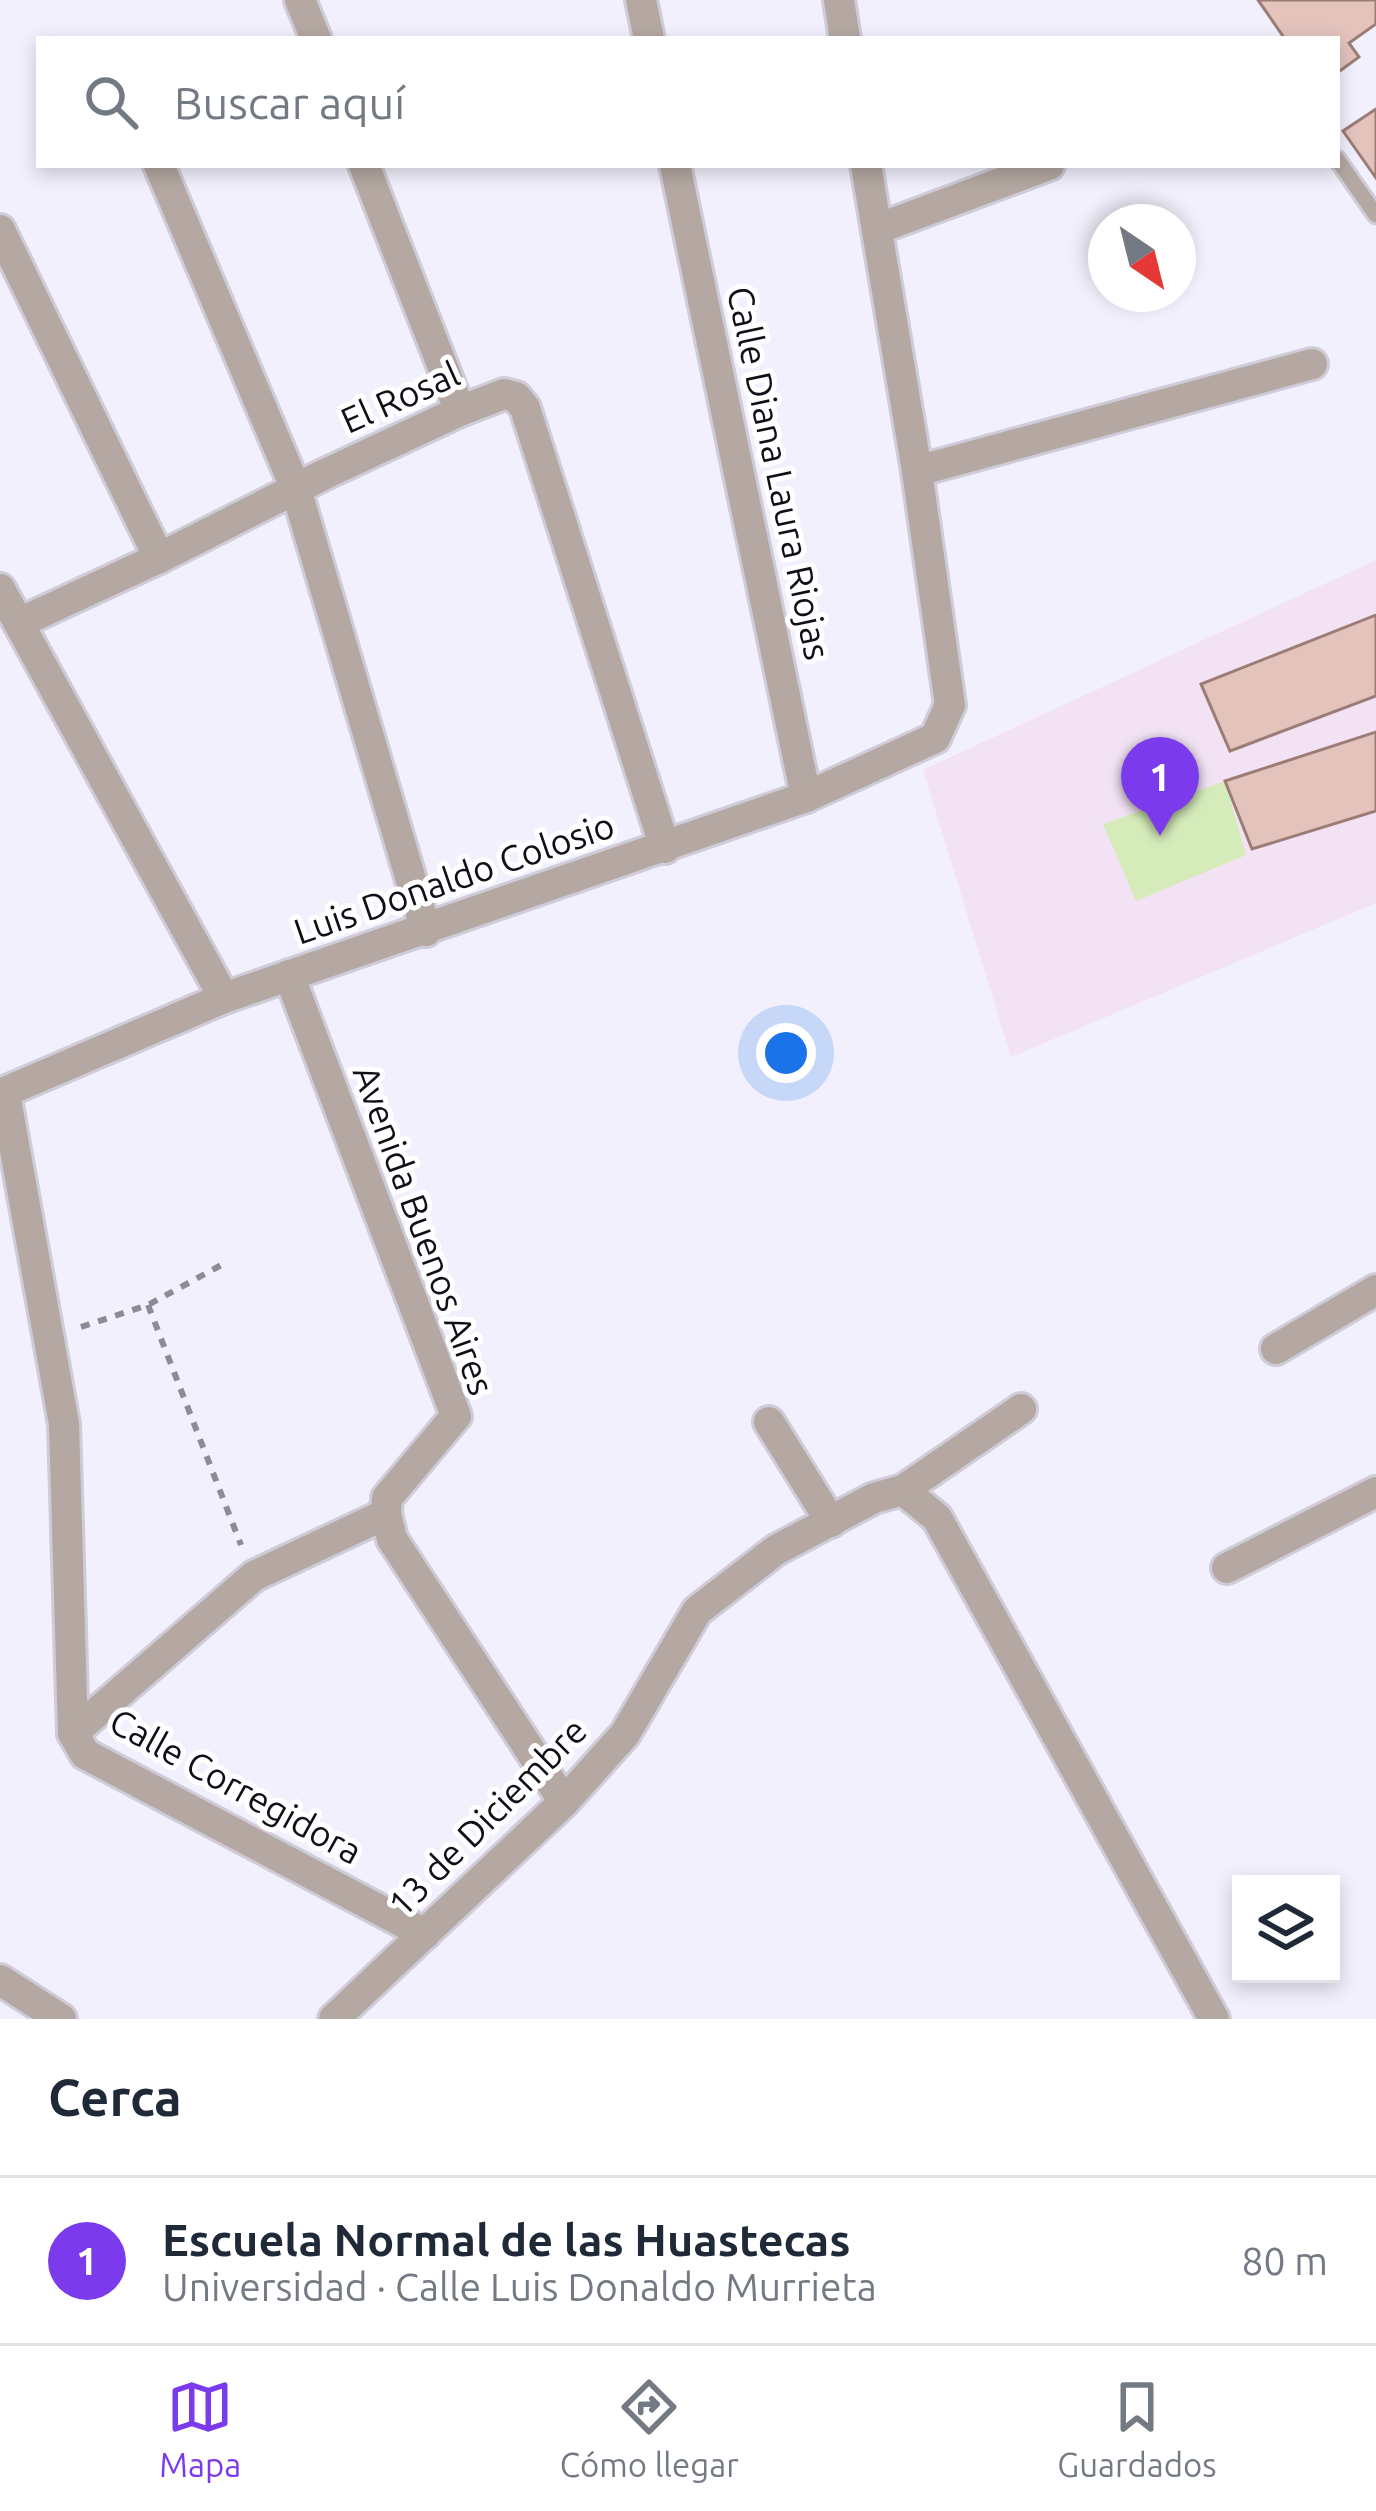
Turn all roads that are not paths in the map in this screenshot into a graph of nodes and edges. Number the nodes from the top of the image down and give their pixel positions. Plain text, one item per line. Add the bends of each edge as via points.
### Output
1 (301, 0) edge
2 (641, 0) edge
3 (839, 0) edge
4 (315, 36) edge
5 (648, 36) edge
6 (845, 36) edge
7 (1340, 163) edge
8 (160, 168) edge
9 (365, 168) edge
10 (676, 168) edge
11 (867, 168) edge
12 (1041, 168) edge
13 (1376, 215) edge
14 (877, 229) junction
15 (0, 230) edge
16 (1312, 364) dead end
17 (460, 411) junction
18 (917, 472) junction
19 (296, 489) junction
20 (159, 558) junction
21 (0, 589) edge
22 (19, 623) junction
23 (806, 797) junction
24 (665, 848) junction
25 (426, 931) junction
26 (289, 975) junction
27 (224, 998) junction
28 (3, 1094) edge
29 (1376, 1290) edge
30 (1276, 1349) dead end
31 (1021, 1409) dead end
32 (769, 1422) dead end
33 (903, 1490) junction
34 (1376, 1492) edge
35 (386, 1514) junction
36 (831, 1522) junction
37 (1227, 1568) dead end
38 (73, 1732) junction
39 (564, 1802) junction
40 (425, 1934) junction
41 (0, 1980) edge
42 (62, 2019) edge
43 (334, 2019) edge
44 (1214, 2019) edge

1 - 4 street
2 - 5 street
3 - 6 street
7 - 13 lane
8 - 19 street
9 - 17 street
10 - 23 street, Calle Diana Laura Riojas
11 - 14 street
12 - 14 street
14 - 18 street
15 - 20 street
16 - 18 street
17 - 19 street, El Rosal
17 - 24 street, El Rosal via 504,394 524,408
18 - 23 street, Luis Donaldo Colosio via 950,705 935,739
19 - 20 street, El Rosal
19 - 25 street
20 - 22 street, El Rosal
21 - 22 street
22 - 27 street
23 - 24 street, Luis Donaldo Colosio
24 - 25 street, Luis Donaldo Colosio
25 - 26 street, Luis Donaldo Colosio
26 - 27 street, Luis Donaldo Colosio
26 - 35 street, Avenida Buenos Aires via 456,1416 387,1498
27 - 28 street, Luis Donaldo Colosio
28 - 38 street, Calle Corregidora via 64,1424
29 - 30 street
31 - 33 street, 13 de Diciembre
32 - 36 street
33 - 36 street, 13 de Diciembre
33 - 44 street via 937,1518
34 - 37 street
35 - 38 street via 254,1576
35 - 39 street via 392,1539
36 - 39 street, 13 de Diciembre via 776,1550 697,1611 626,1734
38 - 40 street, Calle Corregidora via 85,1754
39 - 40 street, 13 de Diciembre
40 - 43 street, 13 de Diciembre
41 - 42 street

